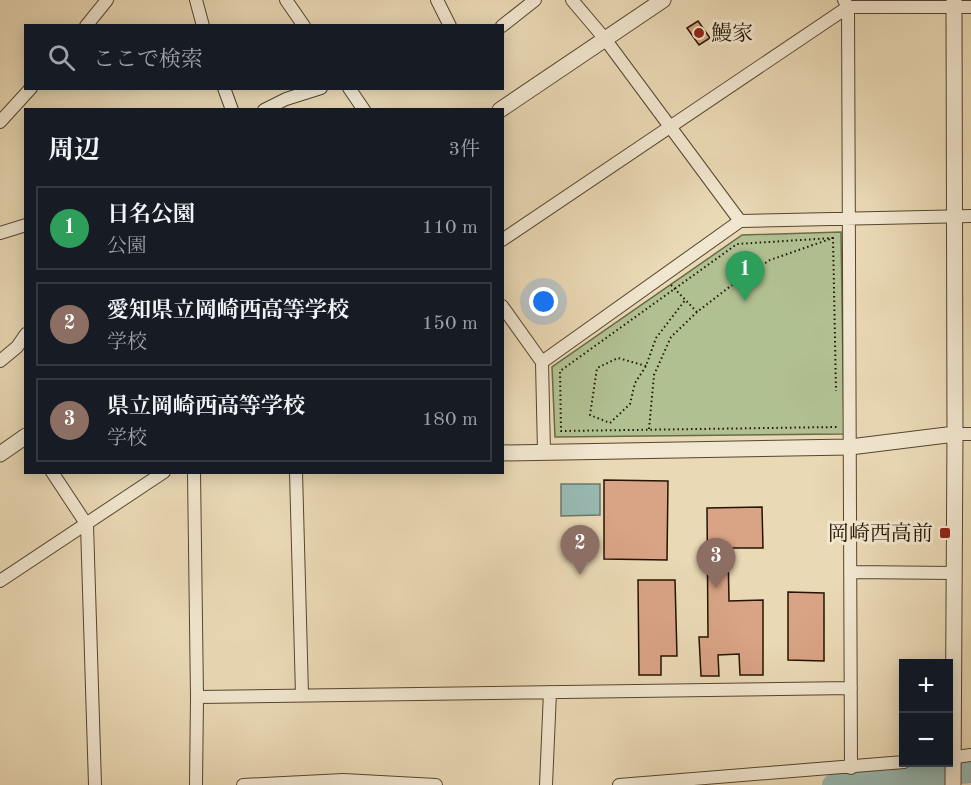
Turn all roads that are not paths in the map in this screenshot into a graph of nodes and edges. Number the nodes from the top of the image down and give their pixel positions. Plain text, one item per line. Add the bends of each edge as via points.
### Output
1 (108, 0) edge
2 (196, 0) edge
3 (286, 0) edge
4 (437, 0) edge
5 (535, 0) edge
6 (572, 0) edge
7 (663, 0) edge
8 (846, 3) edge
9 (954, 3) edge
10 (971, 7) edge
11 (88, 24) edge
12 (202, 24) edge
13 (303, 24) edge
14 (449, 24) edge
15 (504, 24) edge
16 (605, 39) junction
17 (29, 90) edge
18 (226, 90) edge
19 (315, 90) edge
20 (350, 90) edge
21 (231, 108) edge
22 (268, 108) edge
23 (363, 108) edge
24 (503, 108) edge
25 (0, 122) edge
26 (671, 127) junction
27 (954, 216) junction
28 (971, 216) edge
29 (849, 218) junction
30 (740, 221) junction
31 (24, 226) edge
32 (0, 233) edge
33 (504, 239) edge
34 (504, 309) edge
35 (24, 337) edge
36 (0, 361) edge
37 (542, 362) junction
38 (955, 434) junction
39 (971, 434) edge
40 (24, 437) edge
41 (850, 447) junction
42 (544, 452) junction
43 (504, 453) edge
44 (0, 454) edge
45 (53, 474) edge
46 (161, 474) edge
47 (194, 474) edge
48 (296, 474) edge
49 (87, 525) junction
50 (850, 572) junction
51 (954, 573) junction
52 (0, 580) edge
53 (851, 688) junction
54 (550, 692) junction
55 (302, 694) junction
56 (197, 697) junction
57 (952, 713) edge
58 (971, 756) edge
59 (953, 758) edge
60 (899, 762) edge
61 (952, 767) edge
62 (851, 768) junction
63 (95, 785) edge
64 (196, 785) edge
65 (243, 785) edge
66 (436, 785) edge
67 (546, 785) edge
68 (619, 785) edge
69 (953, 785) edge

1 - 11 street
2 - 12 street
3 - 13 street
4 - 14 street
5 - 15 street
6 - 16 street
7 - 16 street
8 - 9 street
8 - 26 street
8 - 29 street
9 - 10 street
9 - 27 street
16 - 24 street
16 - 26 street
17 - 25 street
18 - 21 street
19 - 22 street
20 - 23 street
26 - 30 street
26 - 33 street
27 - 28 street
27 - 29 street
27 - 38 street
29 - 30 street
29 - 41 street
30 - 37 street
31 - 32 street
34 - 37 street
35 - 36 street
37 - 42 street
38 - 39 street
38 - 41 street
38 - 51 street
40 - 44 street
41 - 42 street
41 - 50 street
42 - 43 street
45 - 49 street
46 - 49 street
47 - 56 street
48 - 55 street
49 - 52 street
49 - 63 street
50 - 51 street
50 - 53 street
51 - 57 street
53 - 54 street
53 - 62 street
54 - 55 street
54 - 67 street
55 - 56 street
56 - 64 street
58 - 59 street
60 - 62 street
61 - 69 street
62 - 68 street
65 - 66 street via 343,780

